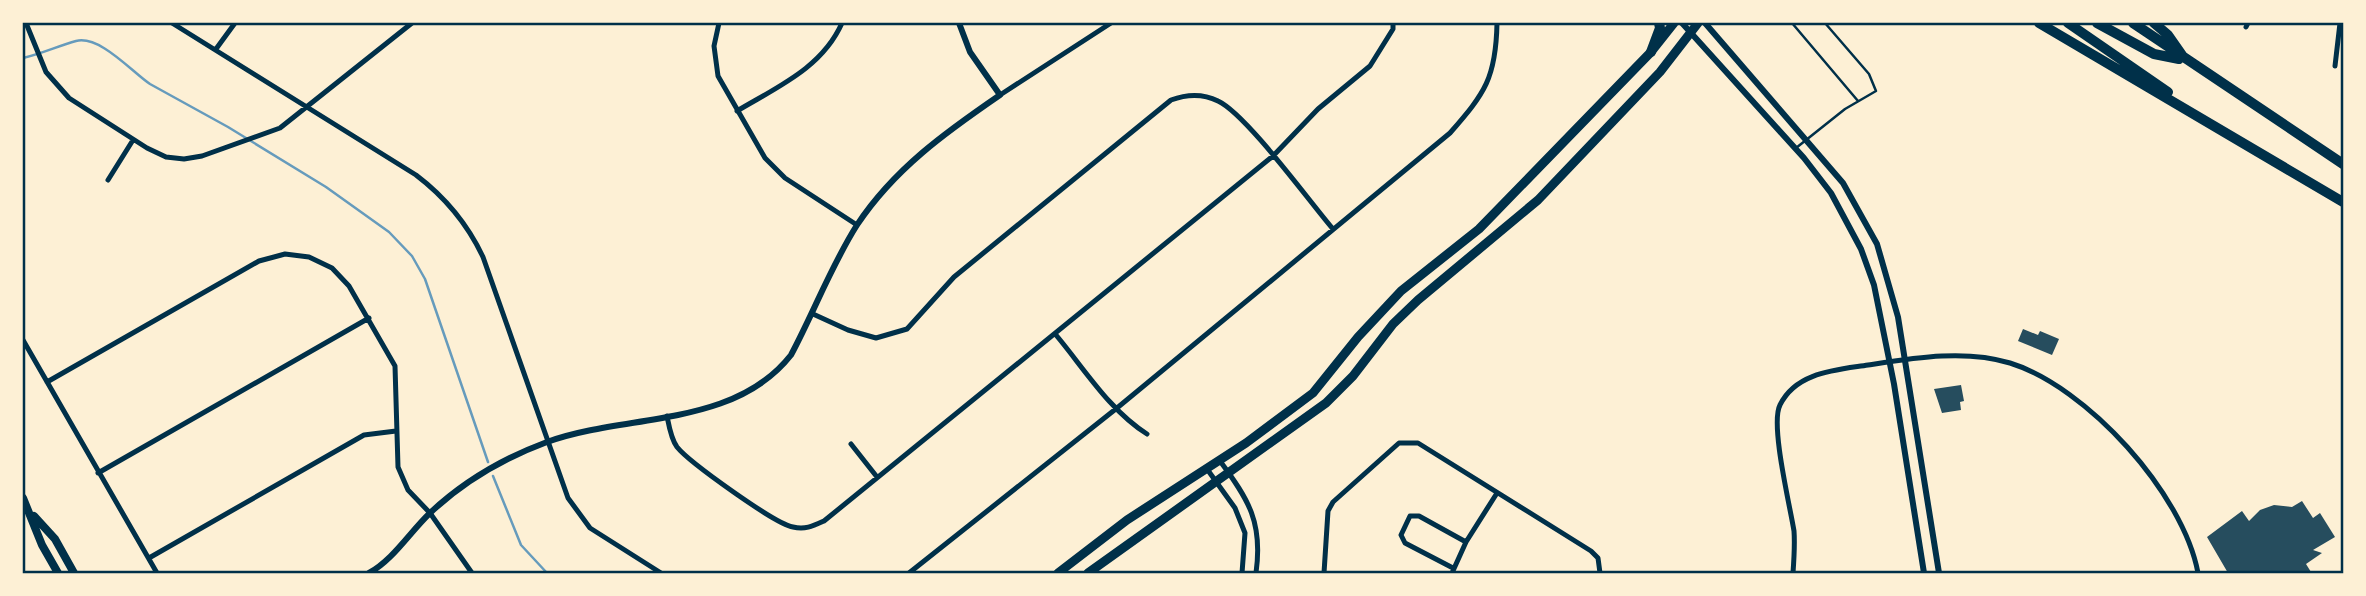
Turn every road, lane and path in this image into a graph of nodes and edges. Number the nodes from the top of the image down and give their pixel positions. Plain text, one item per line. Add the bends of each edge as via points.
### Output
1 (26, 23) edge
2 (172, 23) edge
3 (234, 23) edge
4 (412, 23) edge
5 (719, 23) edge
6 (842, 23) edge
7 (959, 23) edge
8 (1111, 23) edge
9 (1393, 23) edge
10 (1497, 23) edge
11 (1659, 23) edge
12 (1674, 23) edge
13 (1682, 23) edge
14 (1698, 23) edge
15 (1705, 23) edge
16 (1792, 23) edge
17 (1825, 23) edge
18 (2039, 23) edge
19 (2068, 23) edge
20 (2097, 23) edge
21 (2133, 23) edge
22 (2154, 23) edge
23 (2340, 23) edge
24 (1692, 33) junction
25 (216, 49) junction
26 (1651, 52) junction
27 (2185, 61) junction
28 (2335, 66) dead end
29 (1000, 95) junction
30 (1858, 101) junction
31 (307, 107) junction
32 (737, 111) junction
33 (1807, 138) junction
34 (133, 140) junction
35 (1796, 148) junction
36 (1273, 156) junction
37 (2343, 164) edge
38 (2309, 179) junction
39 (108, 180) dead end
40 (2343, 202) edge
41 (857, 225) junction
42 (1333, 229) junction
43 (813, 314) junction
44 (369, 318) junction
45 (1056, 335) junction
46 (23, 340) edge
47 (1905, 360) junction
48 (1889, 362) junction
49 (47, 382) junction
50 (1117, 408) junction
51 (667, 416) junction
52 (396, 431) junction
53 (1147, 434) dead end
54 (548, 441) junction
55 (851, 444) dead end
56 (1220, 461) junction
57 (1207, 469) junction
58 (98, 473) junction
59 (1229, 474) junction
60 (877, 477) junction
61 (1217, 482) junction
62 (1497, 493) junction
63 (23, 498) edge
64 (30, 511) junction
65 (430, 513) junction
66 (1466, 542) junction
67 (149, 558) junction
68 (1453, 571) edge
69 (58, 573) edge
70 (74, 573) edge
71 (157, 573) edge
72 (369, 573) edge
73 (472, 573) edge
74 (661, 573) edge
75 (909, 573) edge
76 (1058, 573) edge
77 (1088, 573) edge
78 (1242, 573) edge
79 (1256, 573) edge
80 (1324, 573) edge
81 (1600, 573) edge
82 (1793, 573) edge
83 (1924, 573) edge
84 (1939, 573) edge
85 (2198, 573) edge

1 - 34 street via 51,79 69,98
2 - 25 street
3 - 25 street
4 - 31 street
5 - 32 street via 716,69
6 - 32 street via 812,64
7 - 29 street via 970,52
8 - 29 street
9 - 36 street via 1370,66 1318,109
10 - 42 street via 1497,59 1478,101 1450,133
11 - 26 highway
12 - 26 highway
13 - 24 street
14 - 24 highway
15 - 33 street
16 - 30 lane
17 - 30 lane via 1877,91
18 - 38 highway
19 - 38 highway
20 - 27 highway via 2154,54
21 - 27 highway
22 - 27 highway
23 - 28 street
24 - 35 street
24 - 59 highway via 1538,200 1418,300 1326,403
25 - 31 street
26 - 56 highway via 1479,229 1401,291 1313,393
27 - 37 highway
29 - 41 street via 920,154 886,187
30 - 33 lane
31 - 34 street via 280,128 202,156 166,157
31 - 54 street via 416,175 457,214 483,257
32 - 41 street via 777,173
33 - 35 lane
33 - 47 street via 1843,183 1877,244 1890,280
34 - 39 street
35 - 48 street via 1831,193 1861,249 1874,285
36 - 42 street
36 - 43 street via 1220,102 1204,95 1185,95 1171,100 954,277 907,329 876,338
36 - 45 street
38 - 40 highway
41 - 43 street
42 - 50 street
43 - 51 street via 778,372 741,397
44 - 49 street via 332,268 309,257 276,255
44 - 52 street via 395,366
44 - 58 street
45 - 50 street
45 - 60 street
46 - 49 street
47 - 48 street
47 - 84 street
47 - 85 street via 1986,358 2038,373 2061,387 2120,438 2145,467 2178,522
48 - 82 street via 1808,377 1780,403 1777,416 1794,534
48 - 83 street
49 - 58 street
50 - 53 street
50 - 75 street
51 - 54 street
51 - 60 street via 674,444 687,458 790,527 807,528 824,521
52 - 65 street via 398,467 408,491
52 - 67 street via 364,435
54 - 65 street via 467,483
54 - 74 street via 568,498 590,528
55 - 60 street
56 - 57 highway
56 - 59 street
57 - 61 street
57 - 76 highway via 1127,520
58 - 67 street
59 - 61 highway
59 - 79 street via 1257,522
61 - 77 highway
61 - 78 street via 1245,533
62 - 66 street
62 - 80 street via 1418,443 1399,443 1333,502 1328,511
62 - 81 street via 1591,551 1598,558
63 - 64 main road
64 - 69 main road
64 - 70 main road via 55,539
65 - 72 street
65 - 73 street
66 - 68 street
66 - 68 street via 1419,516 1410,516 1401,534 1405,543
67 - 71 street

